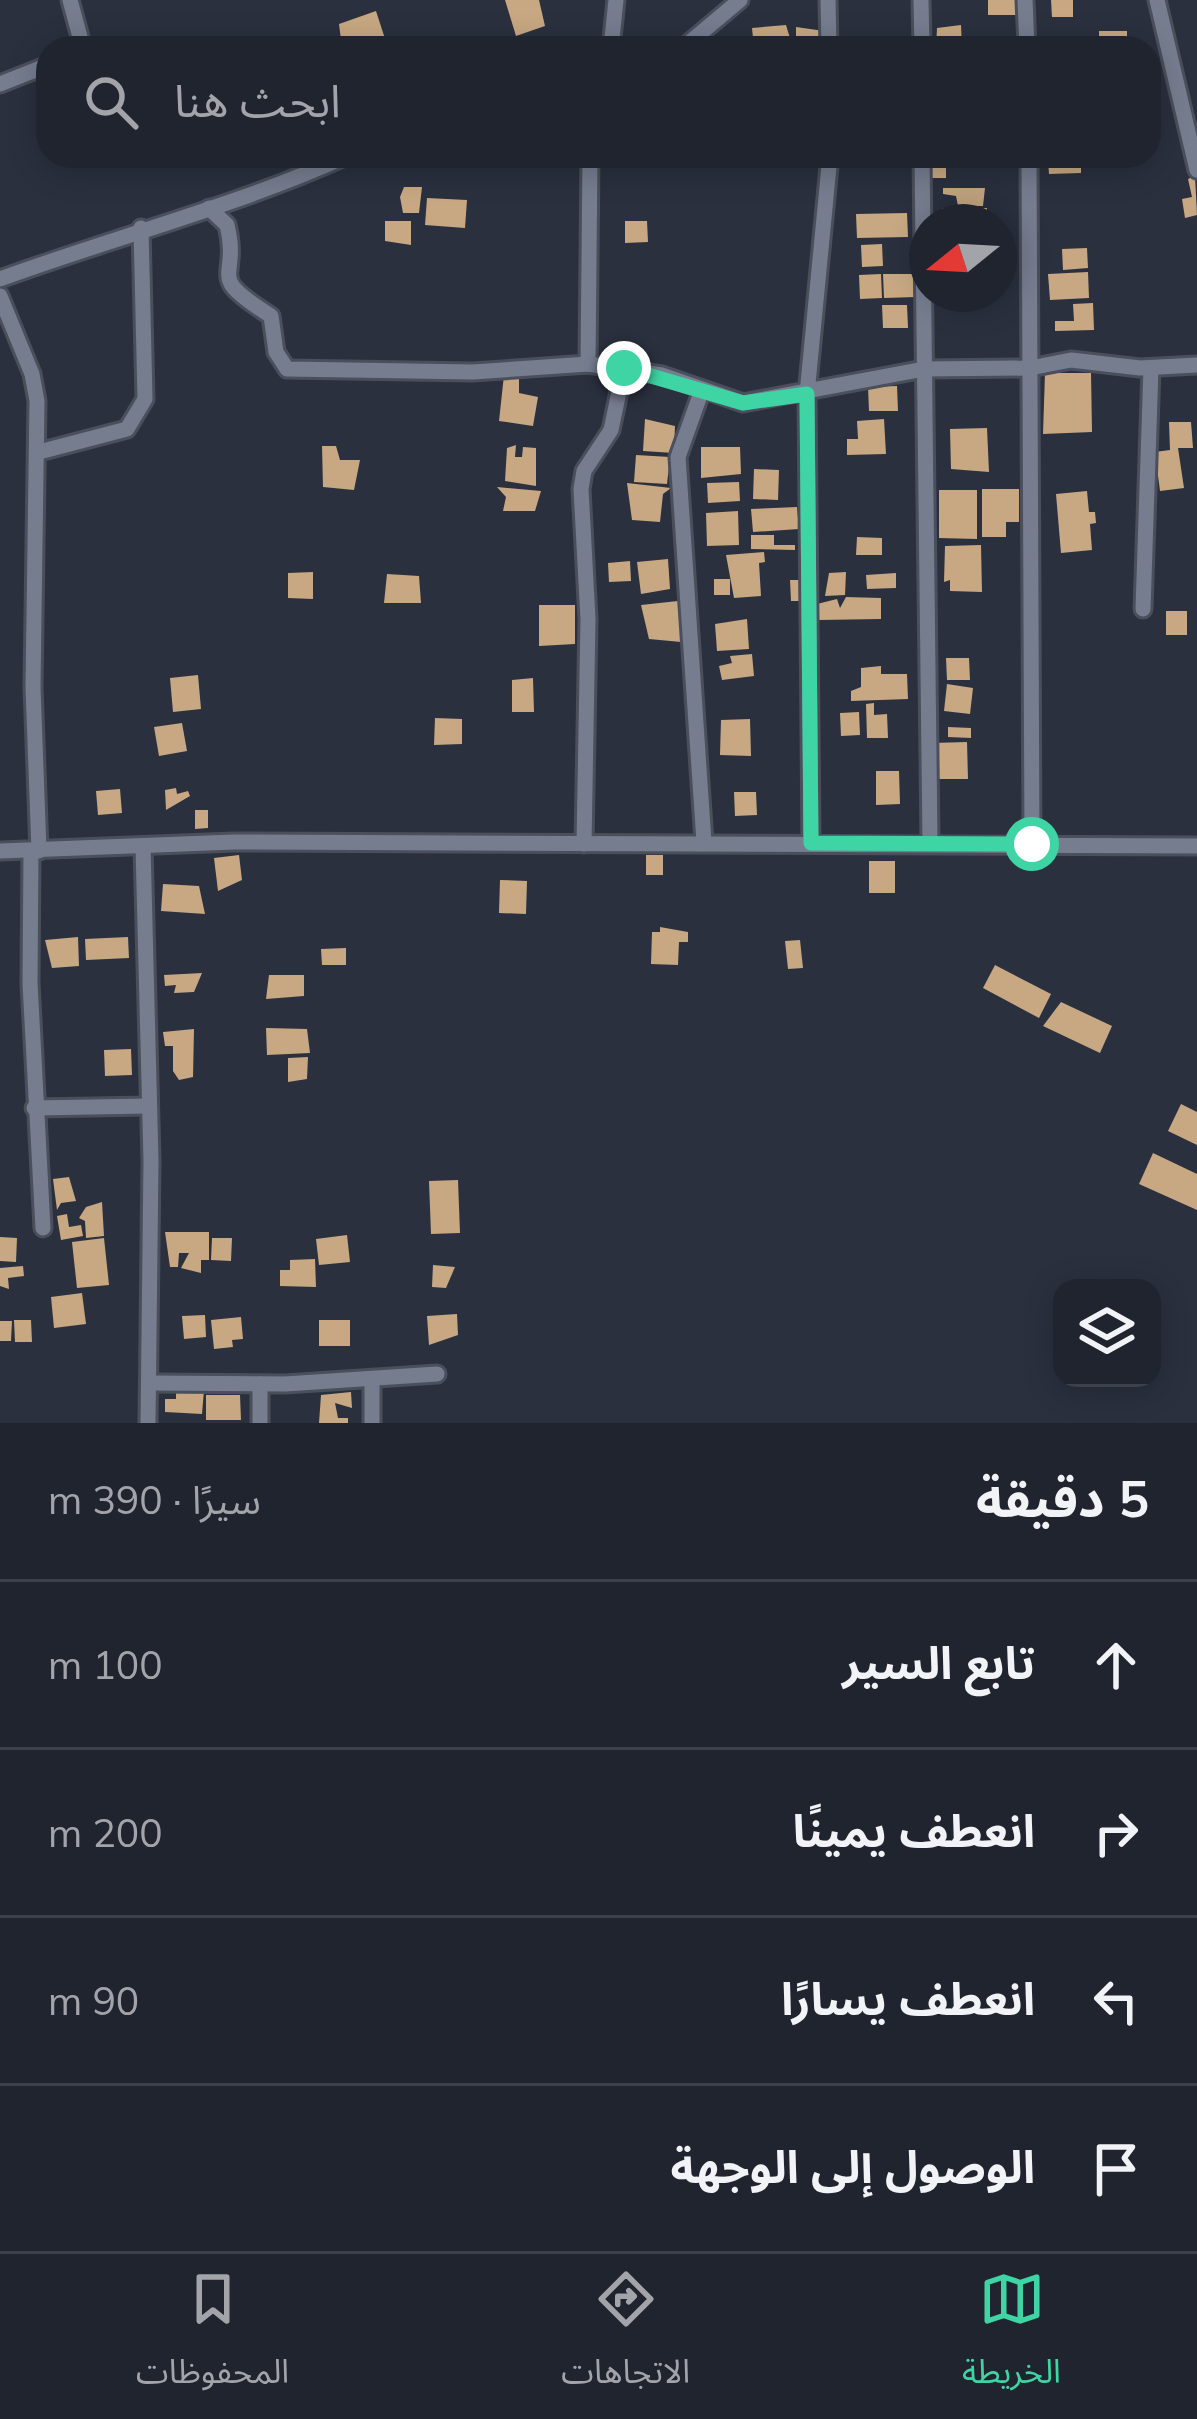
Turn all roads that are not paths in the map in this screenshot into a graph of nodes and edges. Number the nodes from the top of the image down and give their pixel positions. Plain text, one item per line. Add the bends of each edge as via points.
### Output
1 (70, 0) edge
2 (616, 0) edge
3 (740, 0) edge
4 (828, 0) edge
5 (921, 0) edge
6 (1025, 0) edge
7 (1157, 0) edge
8 (80, 36) edge
9 (612, 36) edge
10 (697, 36) edge
11 (829, 36) edge
12 (922, 36) edge
13 (1026, 36) edge
14 (36, 70) edge
15 (0, 84) edge
16 (1197, 167) edge
17 (323, 168) edge
18 (590, 168) edge
19 (829, 168) edge
20 (922, 168) edge
21 (1029, 168) edge
22 (209, 208) junction
23 (141, 228) junction
24 (0, 280) edge
25 (0, 296) edge
26 (588, 364) junction
27 (1197, 365) edge
28 (624, 368) junction
29 (924, 368) junction
30 (1030, 368) junction
31 (1151, 368) junction
32 (702, 390) junction
33 (807, 394) junction
34 (39, 452) junction
35 (1143, 609) dead end
36 (704, 842) junction
37 (811, 843) junction
38 (930, 843) junction
39 (584, 844) junction
40 (1032, 844) junction
41 (142, 846) junction
42 (1197, 846) edge
43 (0, 851) edge
44 (35, 851) junction
45 (149, 1106) junction
46 (34, 1108) junction
47 (43, 1228) dead end
48 (437, 1374) dead end
49 (372, 1379) junction
50 (149, 1383) junction
51 (260, 1384) junction
52 (148, 1423) edge
53 (260, 1423) edge
54 (372, 1423) edge

1 - 8 street
2 - 9 street
3 - 10 street
4 - 11 street
5 - 12 street
6 - 13 street
7 - 16 street
14 - 15 street
17 - 22 street
18 - 26 street
19 - 33 street
20 - 29 street
21 - 30 street
22 - 23 street
22 - 26 street via 227,224 229,281 271,316 286,369 473,372
23 - 24 street
23 - 34 street via 145,399 138,418 127,429
25 - 34 street via 32,374
26 - 28 street
27 - 31 street
28 - 32 street
28 - 39 street via 611,430 581,489 589,620
29 - 30 street
29 - 33 street
29 - 38 street
30 - 31 street via 1072,360
30 - 40 street
31 - 35 street
32 - 33 street via 743,403
32 - 36 street via 678,457
33 - 37 street
34 - 44 street
36 - 37 street
36 - 39 street
37 - 38 street
38 - 40 street
39 - 41 street
40 - 42 street
41 - 44 street
41 - 45 street
43 - 44 street
44 - 46 street
45 - 46 street
45 - 50 street
46 - 47 street
48 - 49 street
49 - 51 street
49 - 54 street
50 - 51 street
50 - 52 street
51 - 53 street

